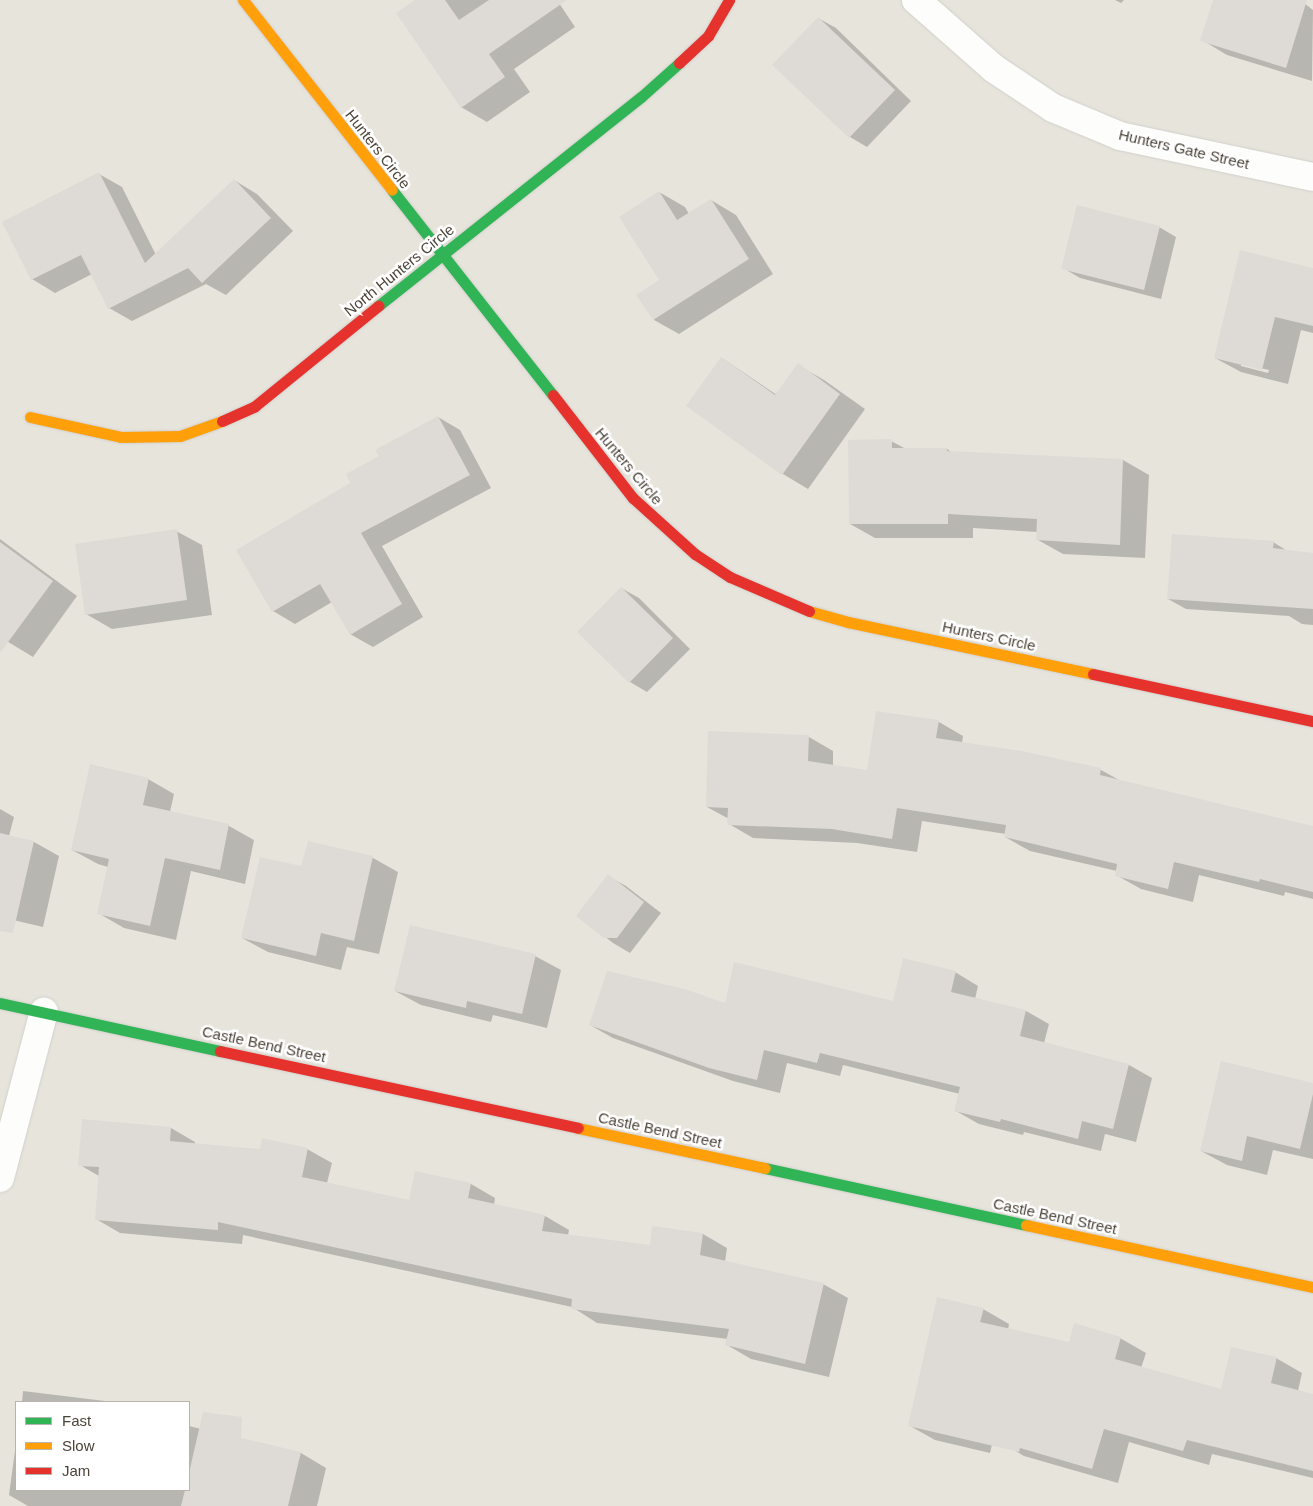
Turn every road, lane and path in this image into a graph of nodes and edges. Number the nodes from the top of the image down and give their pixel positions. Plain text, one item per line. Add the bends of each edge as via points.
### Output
1 (243, 0) edge
2 (730, 0) edge
3 (916, 0) edge
4 (1313, 177) edge
5 (441, 255) junction
6 (30, 417) dead end
7 (1313, 721) edge
8 (0, 1003) edge
9 (44, 1012) junction
10 (0, 1178) edge
11 (1313, 1287) edge

1 - 5 street, Hunters Circle
2 - 5 street, North Hunters Circle via 708,36 641,97
3 - 4 street, Hunters Gate Street via 993,68 1053,108 1120,136
5 - 6 street, North Hunters Circle via 255,406 238,416 180,436 121,437
5 - 7 street, Hunters Circle via 632,498 695,554 730,577 807,610 848,622
8 - 9 street, Castle Bend Street
9 - 10 street
9 - 11 street, Castle Bend Street

